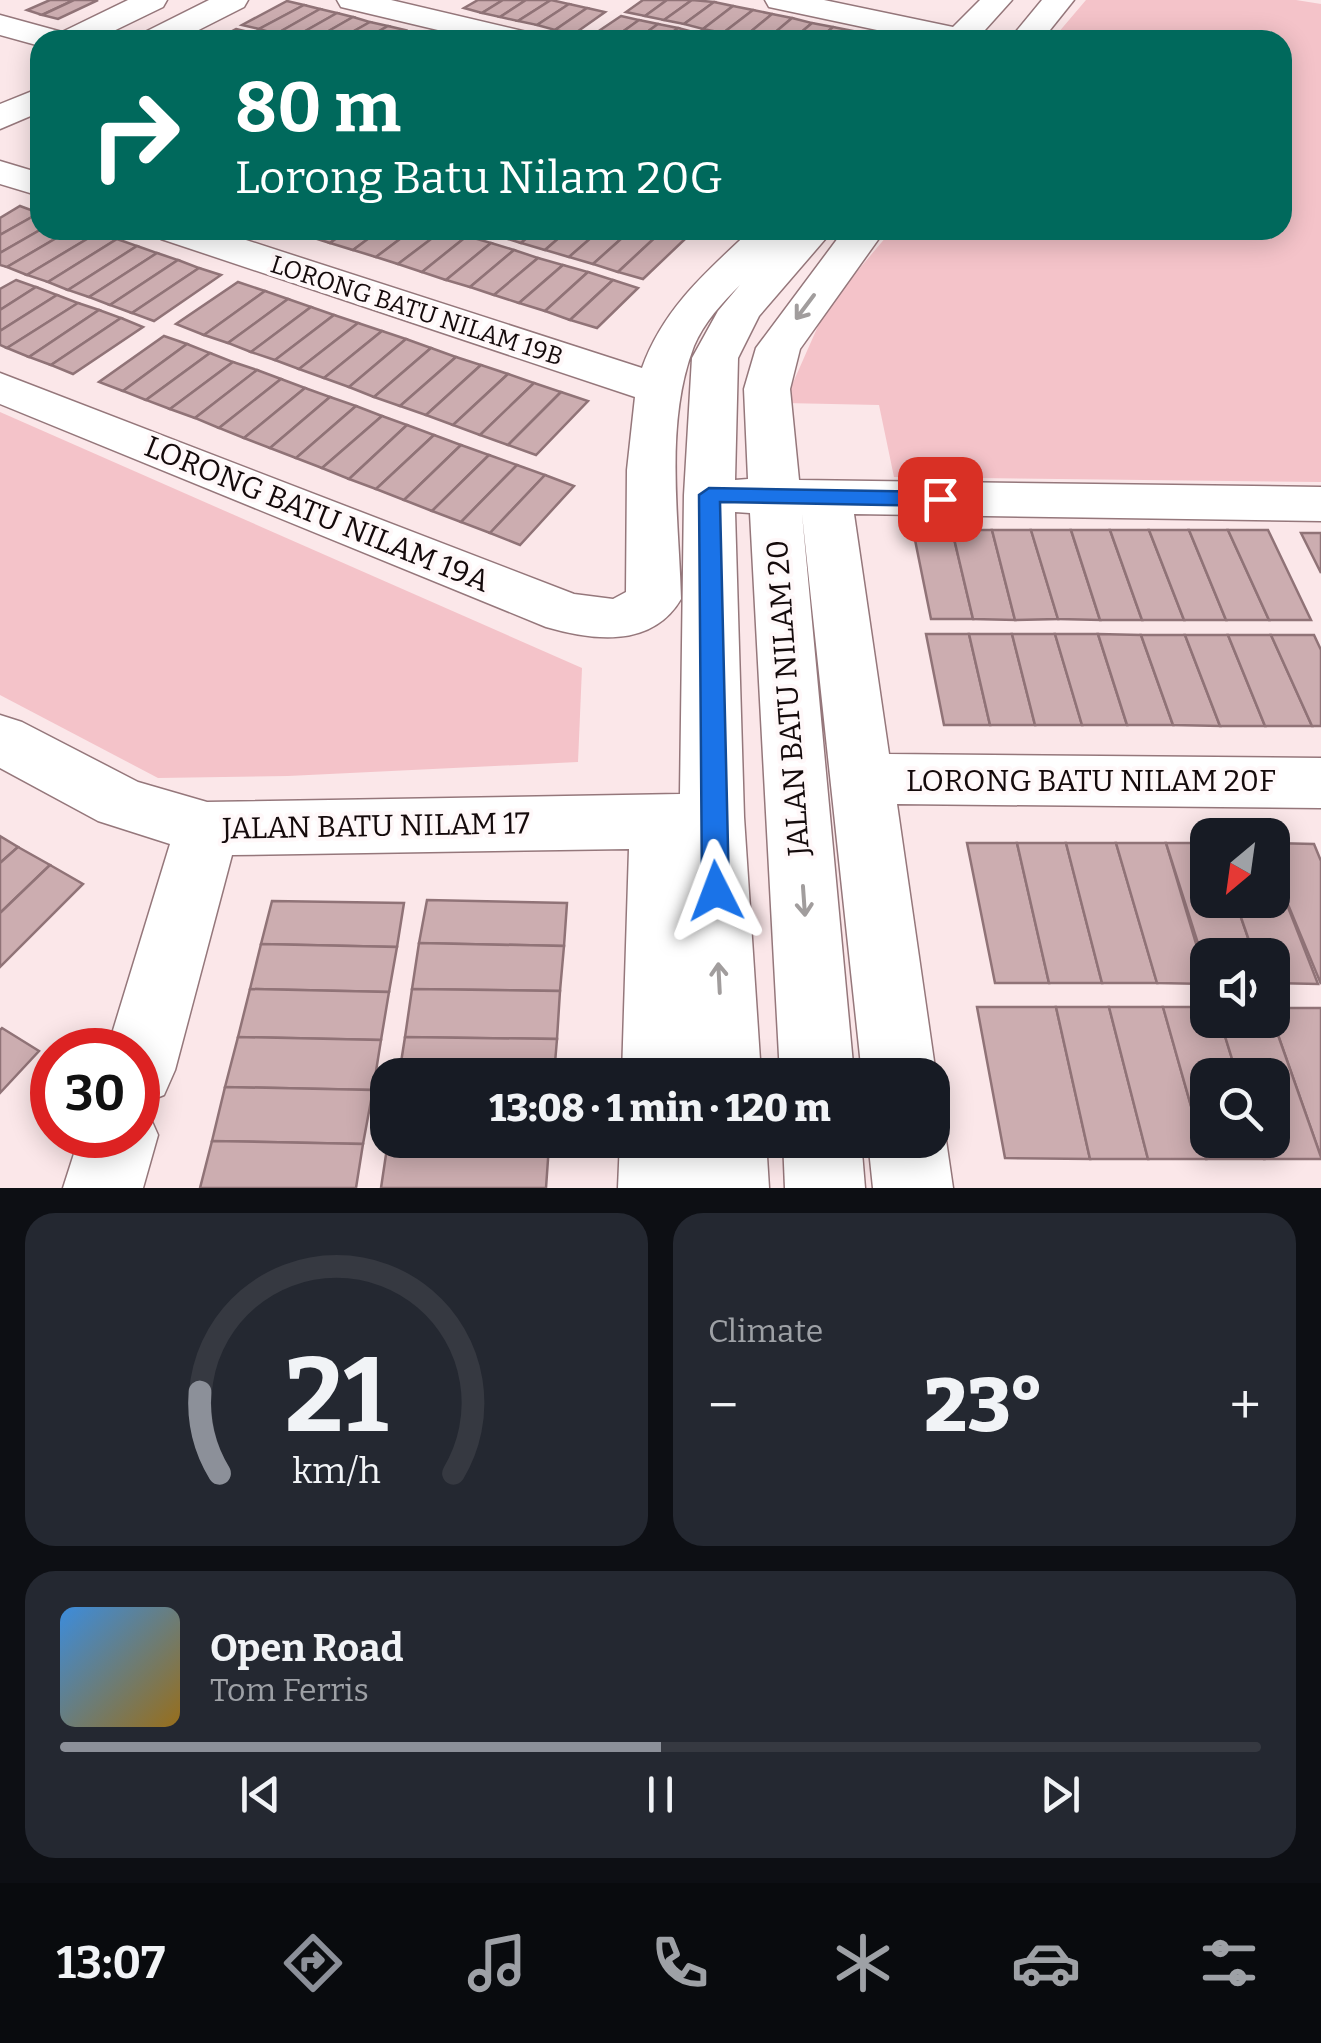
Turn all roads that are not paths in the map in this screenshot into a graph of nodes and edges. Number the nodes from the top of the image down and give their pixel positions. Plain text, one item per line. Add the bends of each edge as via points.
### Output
1 (152, 0) edge
2 (233, 0) edge
3 (352, 0) edge
4 (780, 0) edge
5 (997, 0) edge
6 (1020, 0) edge
7 (1059, 0) edge
8 (0, 24) edge
9 (90, 30) edge
10 (174, 30) edge
11 (478, 30) edge
12 (925, 30) edge
13 (975, 30) edge
14 (980, 30) edge
15 (1034, 30) edge
16 (30, 33) edge
17 (30, 103) edge
18 (0, 118) edge
19 (0, 172) edge
20 (30, 182) edge
21 (206, 240) edge
22 (796, 240) edge
23 (798, 240) edge
24 (799, 240) edge
25 (0, 386) edge
26 (658, 389) junction
27 (709, 495) junction
28 (799, 497) junction
29 (1321, 504) edge
30 (0, 739) edge
31 (862, 779) junction
32 (1321, 782) edge
33 (687, 819) junction
34 (207, 829) junction
35 (150, 1028) edge
36 (661, 1058) edge
37 (722, 1058) edge
38 (816, 1058) edge
39 (897, 1058) edge
40 (112, 1158) edge
41 (659, 1158) edge
42 (728, 1158) edge
43 (763, 1158) edge
44 (823, 1158) edge
45 (909, 1158) edge
46 (103, 1188) edge
47 (658, 1188) edge
48 (729, 1188) edge
49 (764, 1188) edge
50 (825, 1188) edge
51 (913, 1188) edge

1 - 9 street
2 - 10 street
3 - 11 street
4 - 12 street
5 - 13 street
6 - 14 street
7 - 15 street
8 - 16 street
17 - 18 street
19 - 20 street
21 - 26 street, LORONG BATU NILAM 19B
22 - 26 street via 700,305 673,343
23 - 27 street via 740,310 715,358
24 -> 28 street, JALAN BATU NILAM 20 via 767,389
25 - 26 street, LORONG BATU NILAM 19A via 566,613 617,621 638,614 653,598
27 - 28 street
27 - 33 street
28 - 29 street
28 - 31 street
28 -> 38 street, JALAN BATU NILAM 20
30 - 34 street, JALAN BATU NILAM 17 via 120,803
31 - 32 street, LORONG BATU NILAM 20F
31 - 39 street
33 - 34 street, JALAN BATU NILAM 17
33 - 36 street
37 -> 33 street
34 - 35 street
40 - 46 street
41 - 47 street
42 - 48 street
43 - 49 street
44 - 50 street
45 - 51 street

